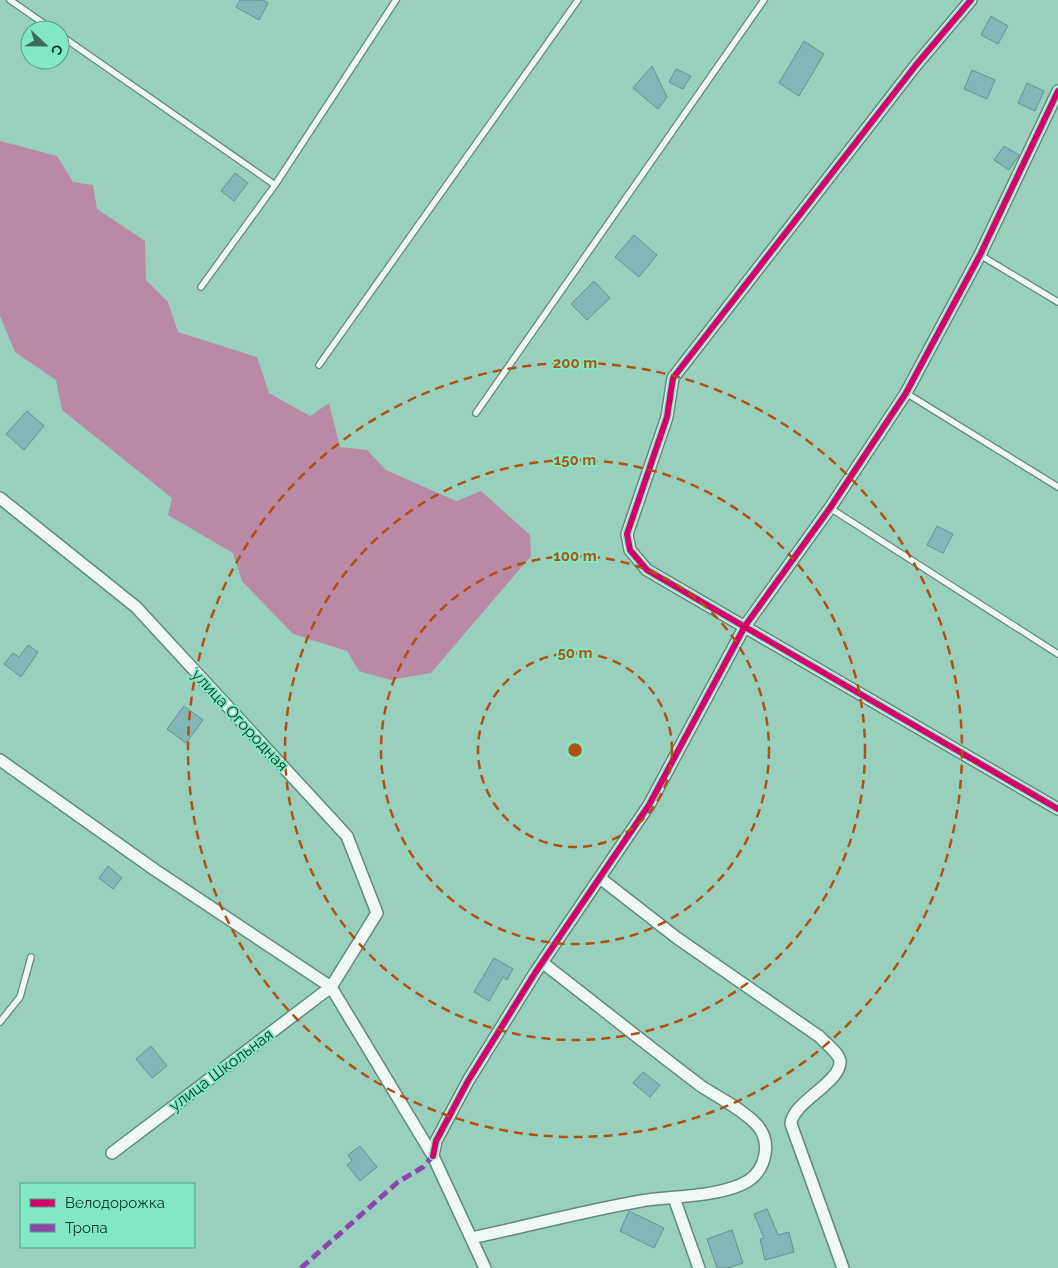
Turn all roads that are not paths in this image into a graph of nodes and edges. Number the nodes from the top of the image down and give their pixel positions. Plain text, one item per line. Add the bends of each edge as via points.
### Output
1 (10, 0) edge
2 (396, 0) edge
3 (578, 0) edge
4 (764, 0) edge
5 (971, 0) edge
6 (39, 20) edge
7 (70, 42) edge
8 (1058, 91) edge
9 (1056, 104) edge
10 (274, 185) junction
11 (980, 255) junction
12 (201, 287) dead end
13 (1058, 302) edge
14 (319, 365) dead end
15 (906, 393) junction
16 (476, 413) dead end
17 (1058, 488) edge
18 (0, 498) edge
19 (830, 508) junction
20 (745, 626) junction
21 (1058, 654) edge
22 (0, 760) edge
23 (1058, 810) edge
24 (600, 878) junction
25 (31, 957) dead end
26 (543, 963) junction
27 (331, 987) junction
28 (0, 1022) edge
29 (112, 1153) dead end
30 (434, 1156) junction
31 (674, 1198) junction
32 (471, 1238) junction
33 (485, 1268) edge
34 (699, 1268) edge
35 (843, 1268) edge

1 - 6 lane
2 - 10 lane
3 - 14 lane
4 - 16 lane
5 - 20 street via 910,73 673,378 667,417 627,534 630,550 647,570
7 - 10 lane
8 - 9 street
9 - 11 street
10 - 12 lane
11 - 13 lane
11 - 15 street
15 - 17 lane
15 - 19 street
18 - 27 street, улица Огородная via 136,606 347,836 377,913
19 - 20 street
19 - 21 lane
20 - 23 street
20 - 24 street via 662,781
22 - 27 street via 155,870
24 - 26 street
24 - 35 street via 677,938 820,1037 838,1057 838,1068 831,1079 796,1111 791,1117 791,1124
25 - 28 lane via 20,997
26 - 30 street via 468,1081 436,1141
26 - 31 street via 758,1126 765,1143 765,1155 759,1172 750,1180 733,1187
27 - 29 street, улица Школьная
27 - 30 street
30 - 32 street
31 - 32 street via 643,1201
31 - 34 street
32 - 33 street

